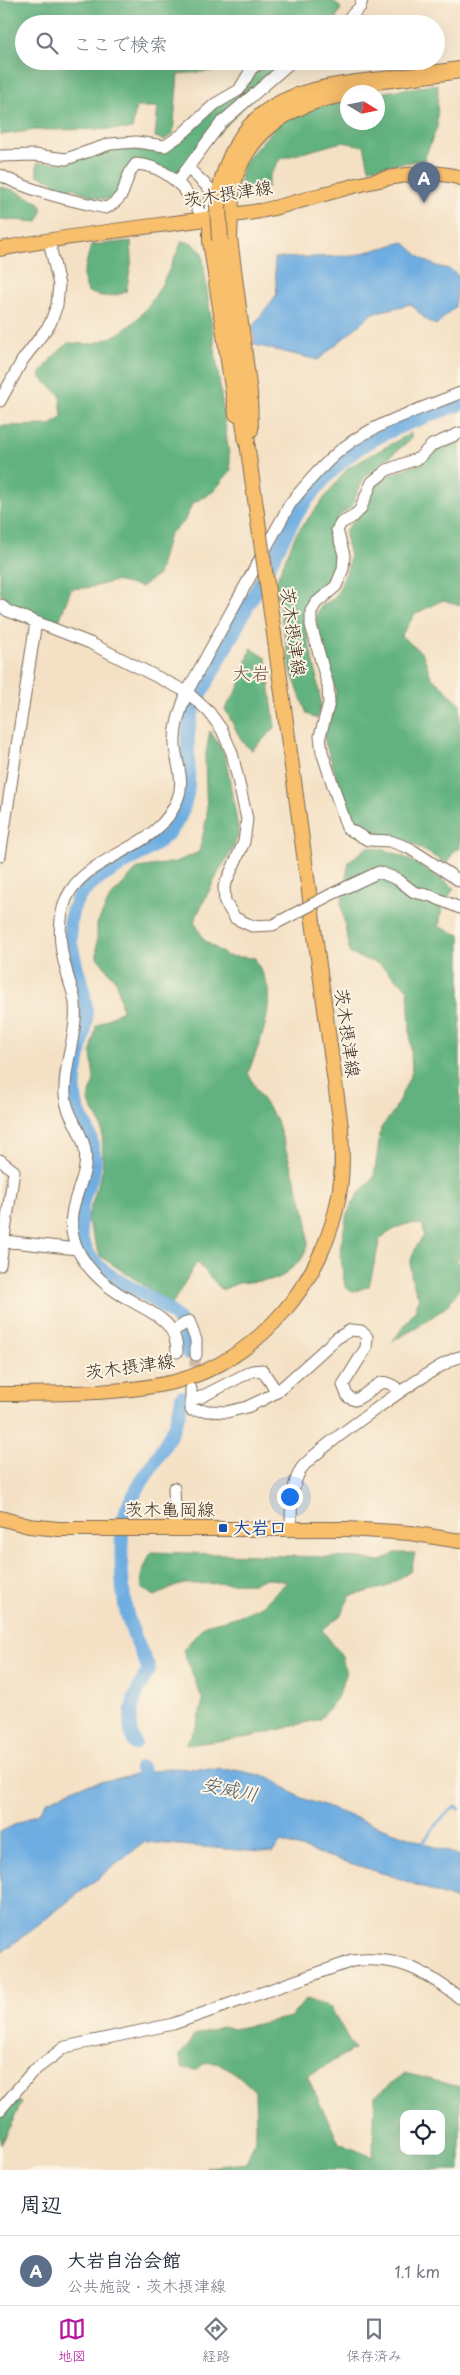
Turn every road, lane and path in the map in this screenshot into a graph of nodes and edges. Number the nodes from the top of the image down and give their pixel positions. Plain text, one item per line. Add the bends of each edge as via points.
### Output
1 (362, 0) edge
2 (352, 15) edge
3 (251, 70) edge
4 (282, 70) edge
5 (460, 71) edge
6 (385, 86) edge
7 (340, 96) edge
8 (0, 156) edge
9 (189, 169) junction
10 (0, 175) edge
11 (460, 178) edge
12 (178, 181) junction
13 (216, 190) junction
14 (231, 214) junction
15 (207, 217) junction
16 (50, 241) junction
17 (0, 249) edge
18 (237, 370) junction
19 (460, 393) edge
20 (0, 400) edge
21 (460, 433) edge
22 (247, 443) joint
23 (259, 522) junction
24 (0, 605) edge
25 (36, 622) junction
26 (189, 694) junction
27 (0, 856) edge
28 (460, 881) edge
29 (460, 908) edge
30 (0, 1160) edge
31 (4, 1241) junction
32 (77, 1249) junction
33 (0, 1265) edge
34 (174, 1330) junction
35 (177, 1352) dead end
36 (196, 1355) tunnel mouth
37 (460, 1357) edge
38 (276, 1392) junction
39 (400, 1392) junction
40 (0, 1394) edge
41 (174, 1488) dead end
42 (0, 1518) edge
43 (291, 1528) junction
44 (176, 1529) junction
45 (460, 1541) edge
46 (460, 1998) edge
47 (0, 2110) edge

1 - 2 street
3 - 8 street via 239,90 215,104 165,146 136,142 110,144 66,159
4 - 9 street via 221,122
5 - 6 highway
5 - 13 highway via 334,86 309,91 282,102 248,128 235,147
7 - 14 highway via 299,106 275,120 253,140 239,165 231,189
9 - 12 street
9 - 13 street
10 - 12 street via 70,200 106,208 118,202 125,190 129,171 136,164 147,164
11 - 14 main road, 茨木摂津線 via 435,173 397,178
12 - 15 street
13 - 15 street
13 - 18 highway, bridge
14 - 15 main road, 茨木摂津線
14 - 18 main road
15 - 16 main road, 茨木摂津線
15 - 18 main road
16 - 17 main road, 茨木摂津線
16 - 20 street via 59,285 57,305 50,324 22,361
18 - 22 highway
18 - 23 main road, bridge via 250,494
19 - 26 street via 362,436 342,449 306,484 290,504
21 - 28 street via 432,445 419,458 387,470 372,482 360,510 341,523 337,530 344,555 343,569 336,586 316,603 311,618 328,686 329,703 320,736 322,752 347,828 368,840 390,841 409,848
22 - 23 main road, 茨木摂津線, bridge
23 - 40 main road, 茨木摂津線, bridge via 341,1127 339,1194 324,1247 296,1297 272,1325 235,1354 199,1373 176,1381 121,1391
24 - 25 street
25 - 26 street via 90,643
25 - 27 street
26 - 29 street, bridge via 222,730 232,753 246,819 244,842 224,887 225,902 235,918 252,926 273,925 379,872 397,879 414,892
26 - 32 street via 178,717 175,744 181,776 179,797 171,813 160,827 77,883 70,890 62,915 62,953 75,1002 65,1097 85,1150 84,1168 71,1214
30 - 31 street via 14,1171
31 - 32 street
31 - 33 street
32 - 34 street via 93,1273
34 - 35 street
34 - 36 street via 189,1321 197,1347
37 - 39 street
38 - 38 street via 262,1370 252,1371 199,1398 191,1394 191,1410 227,1412 247,1407
38 - 39 street via 337,1338 351,1330 362,1331 367,1337 366,1348 343,1385 348,1397 355,1400 384,1382 393,1384
39 - 43 street via 319,1451 302,1469 295,1486
41 - 44 street
42 - 44 main road, 茨木亀岡線 via 28,1526 59,1529
43 - 44 main road, 茨木亀岡線
43 - 45 main road, 茨木亀岡線 via 373,1530
46 - 47 street via 428,1975 405,1964 381,1959 352,1961 173,2024 65,2047 32,2072

